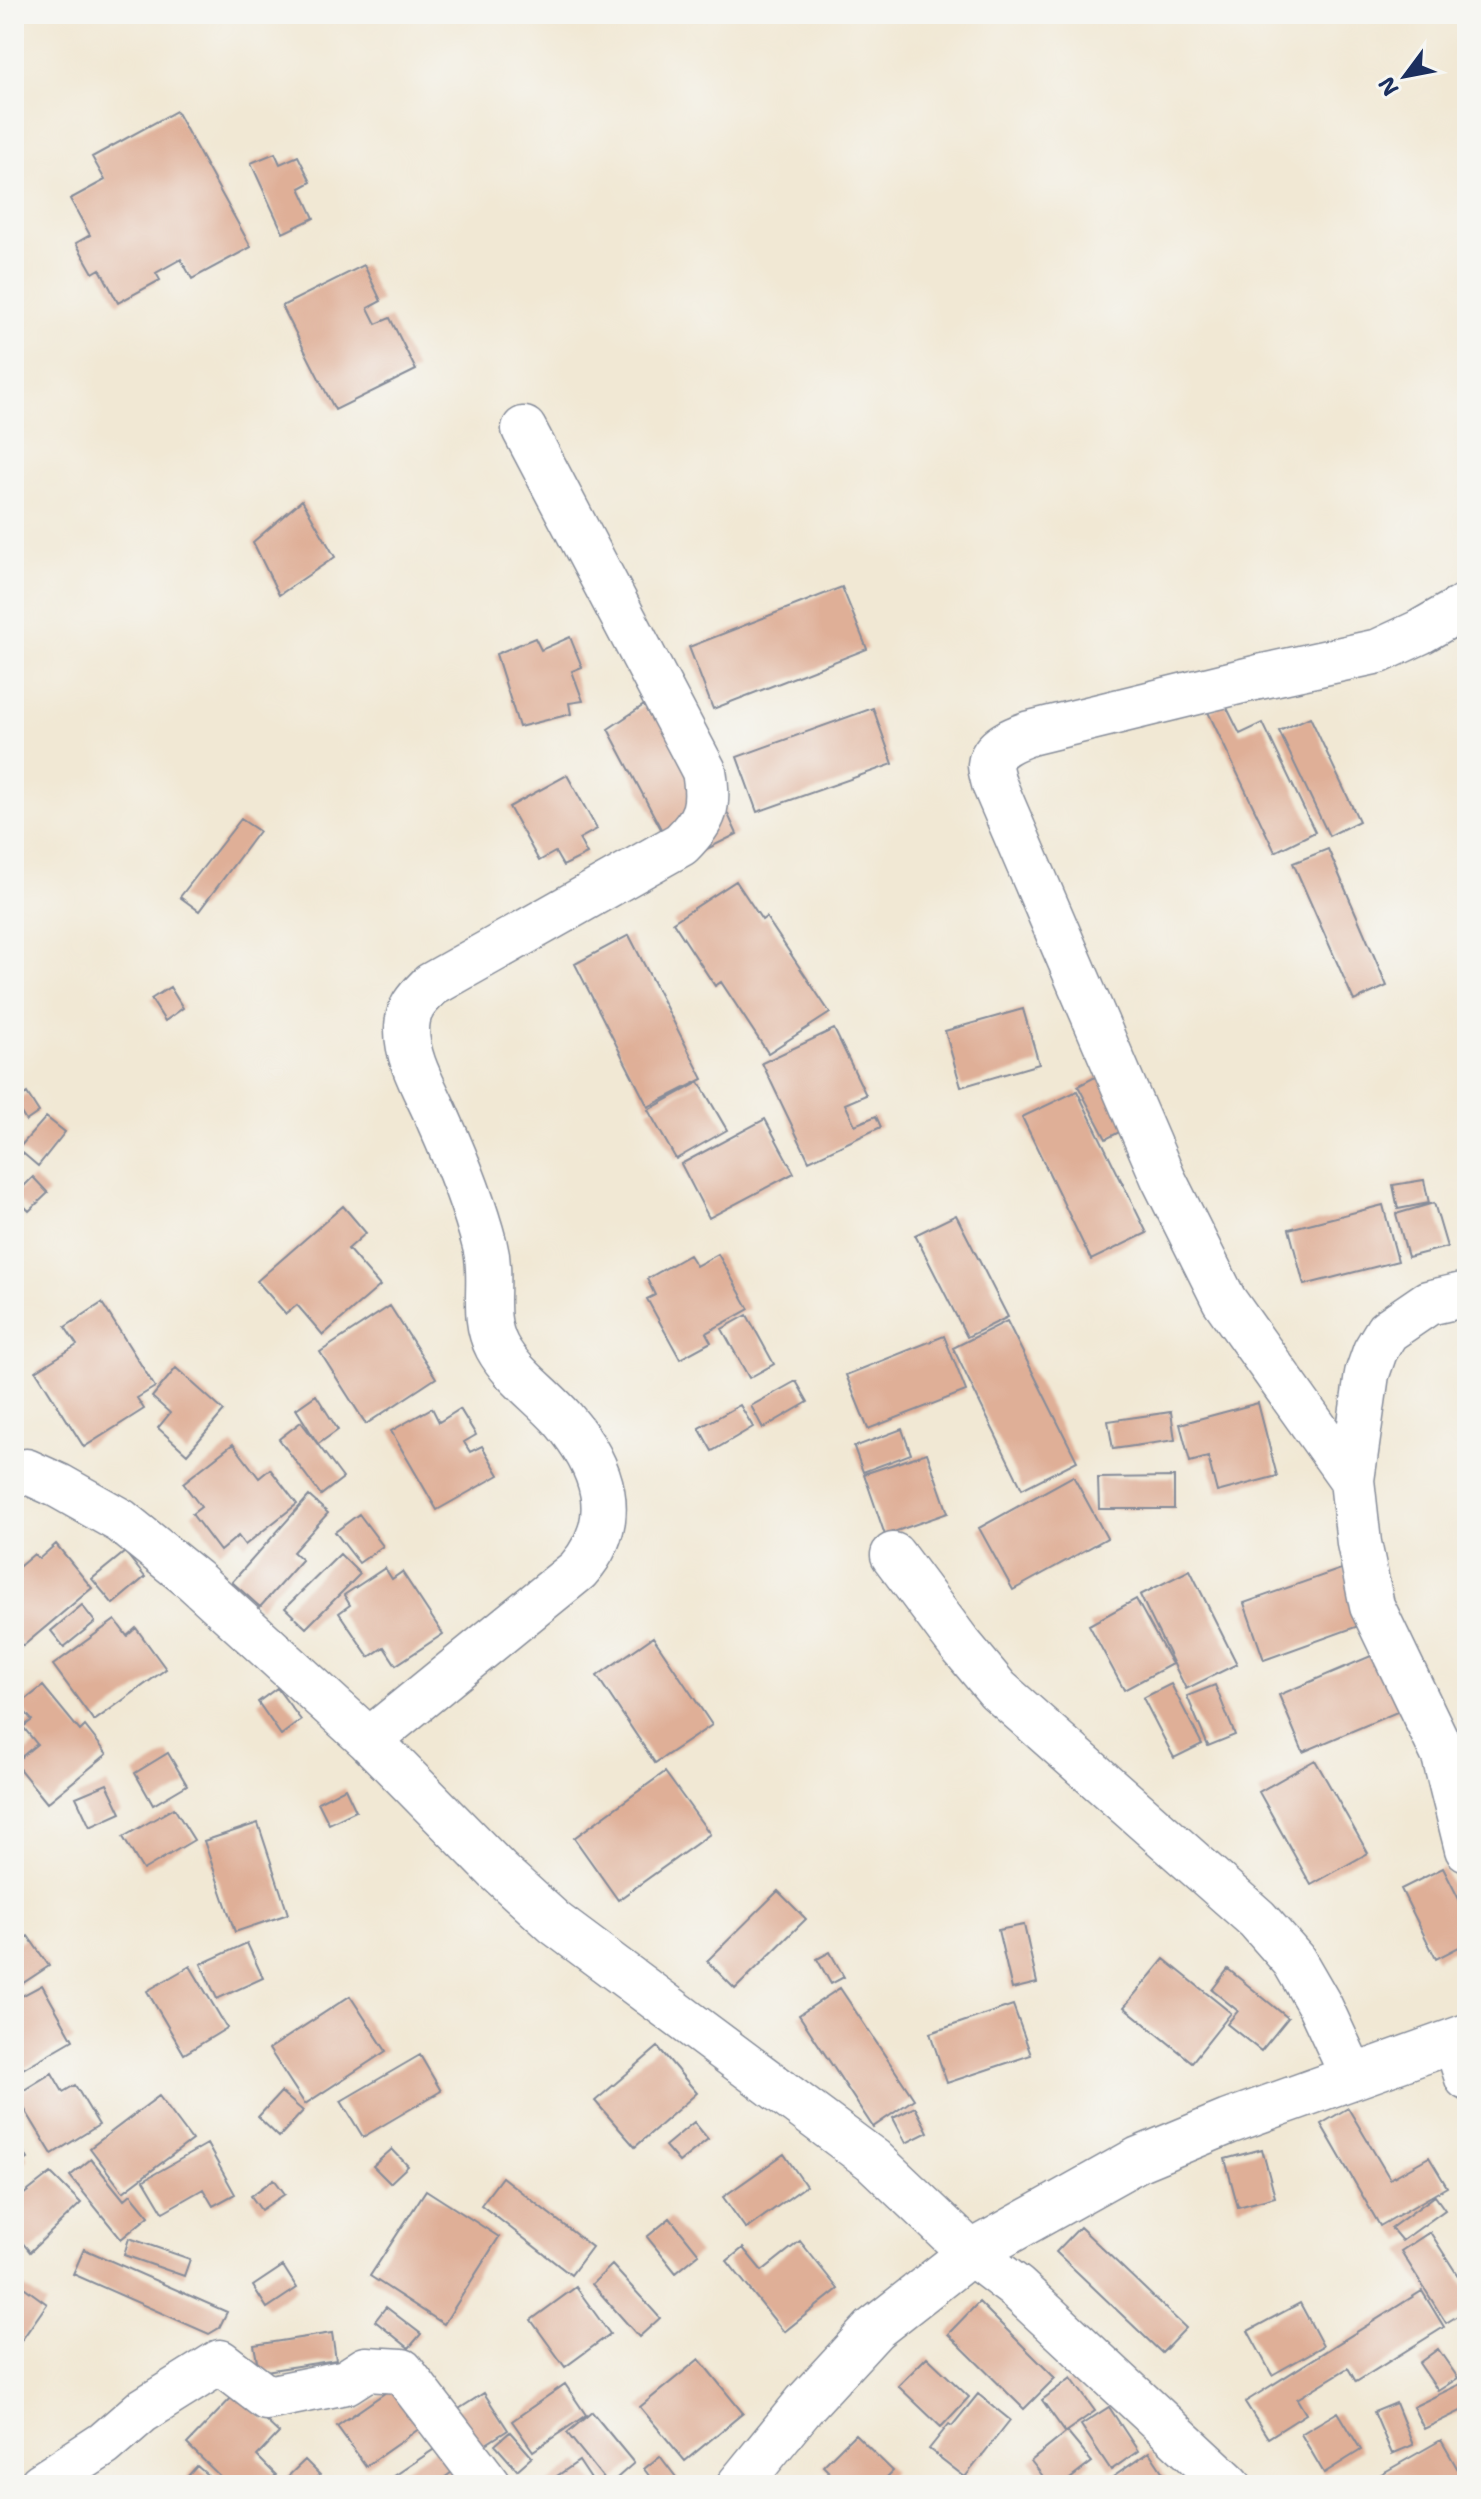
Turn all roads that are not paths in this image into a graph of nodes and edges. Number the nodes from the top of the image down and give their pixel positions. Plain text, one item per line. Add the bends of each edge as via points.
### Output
1 (524, 429) dead end
2 (1467, 605) edge
3 (1467, 1294) edge
4 (18, 1466) edge
5 (1352, 1480) junction
6 (893, 1555) dead end
7 (369, 1740) junction
8 (1467, 1849) edge
9 (1463, 2052) edge
10 (1352, 2075) junction
11 (971, 2253) junction
12 (41, 2485) edge
13 (489, 2485) edge
14 (739, 2485) edge
15 (1229, 2485) edge

1 - 7 street via 704,771 708,792 698,828 681,844 431,985 411,1005 407,1030 412,1061 460,1170 486,1250 486,1310 492,1333 505,1359 579,1440 603,1494 604,1527 593,1553 578,1570
2 - 5 street via 1379,651 1030,733 996,751 990,764 994,784 1163,1178 1224,1300
3 - 5 street via 1428,1303 1387,1331 1367,1374
4 - 7 street via 121,1521 194,1580
5 - 8 street via 1372,1606 1444,1756
6 - 10 street via 998,1690 1257,1919 1294,1961
7 - 11 street via 555,1923 873,2160
9 - 10 street
10 - 11 street via 1139,2159
11 - 14 street via 874,2329
11 - 15 street via 1017,2288
12 - 13 street via 220,2362 267,2398 346,2382 366,2369 402,2371

